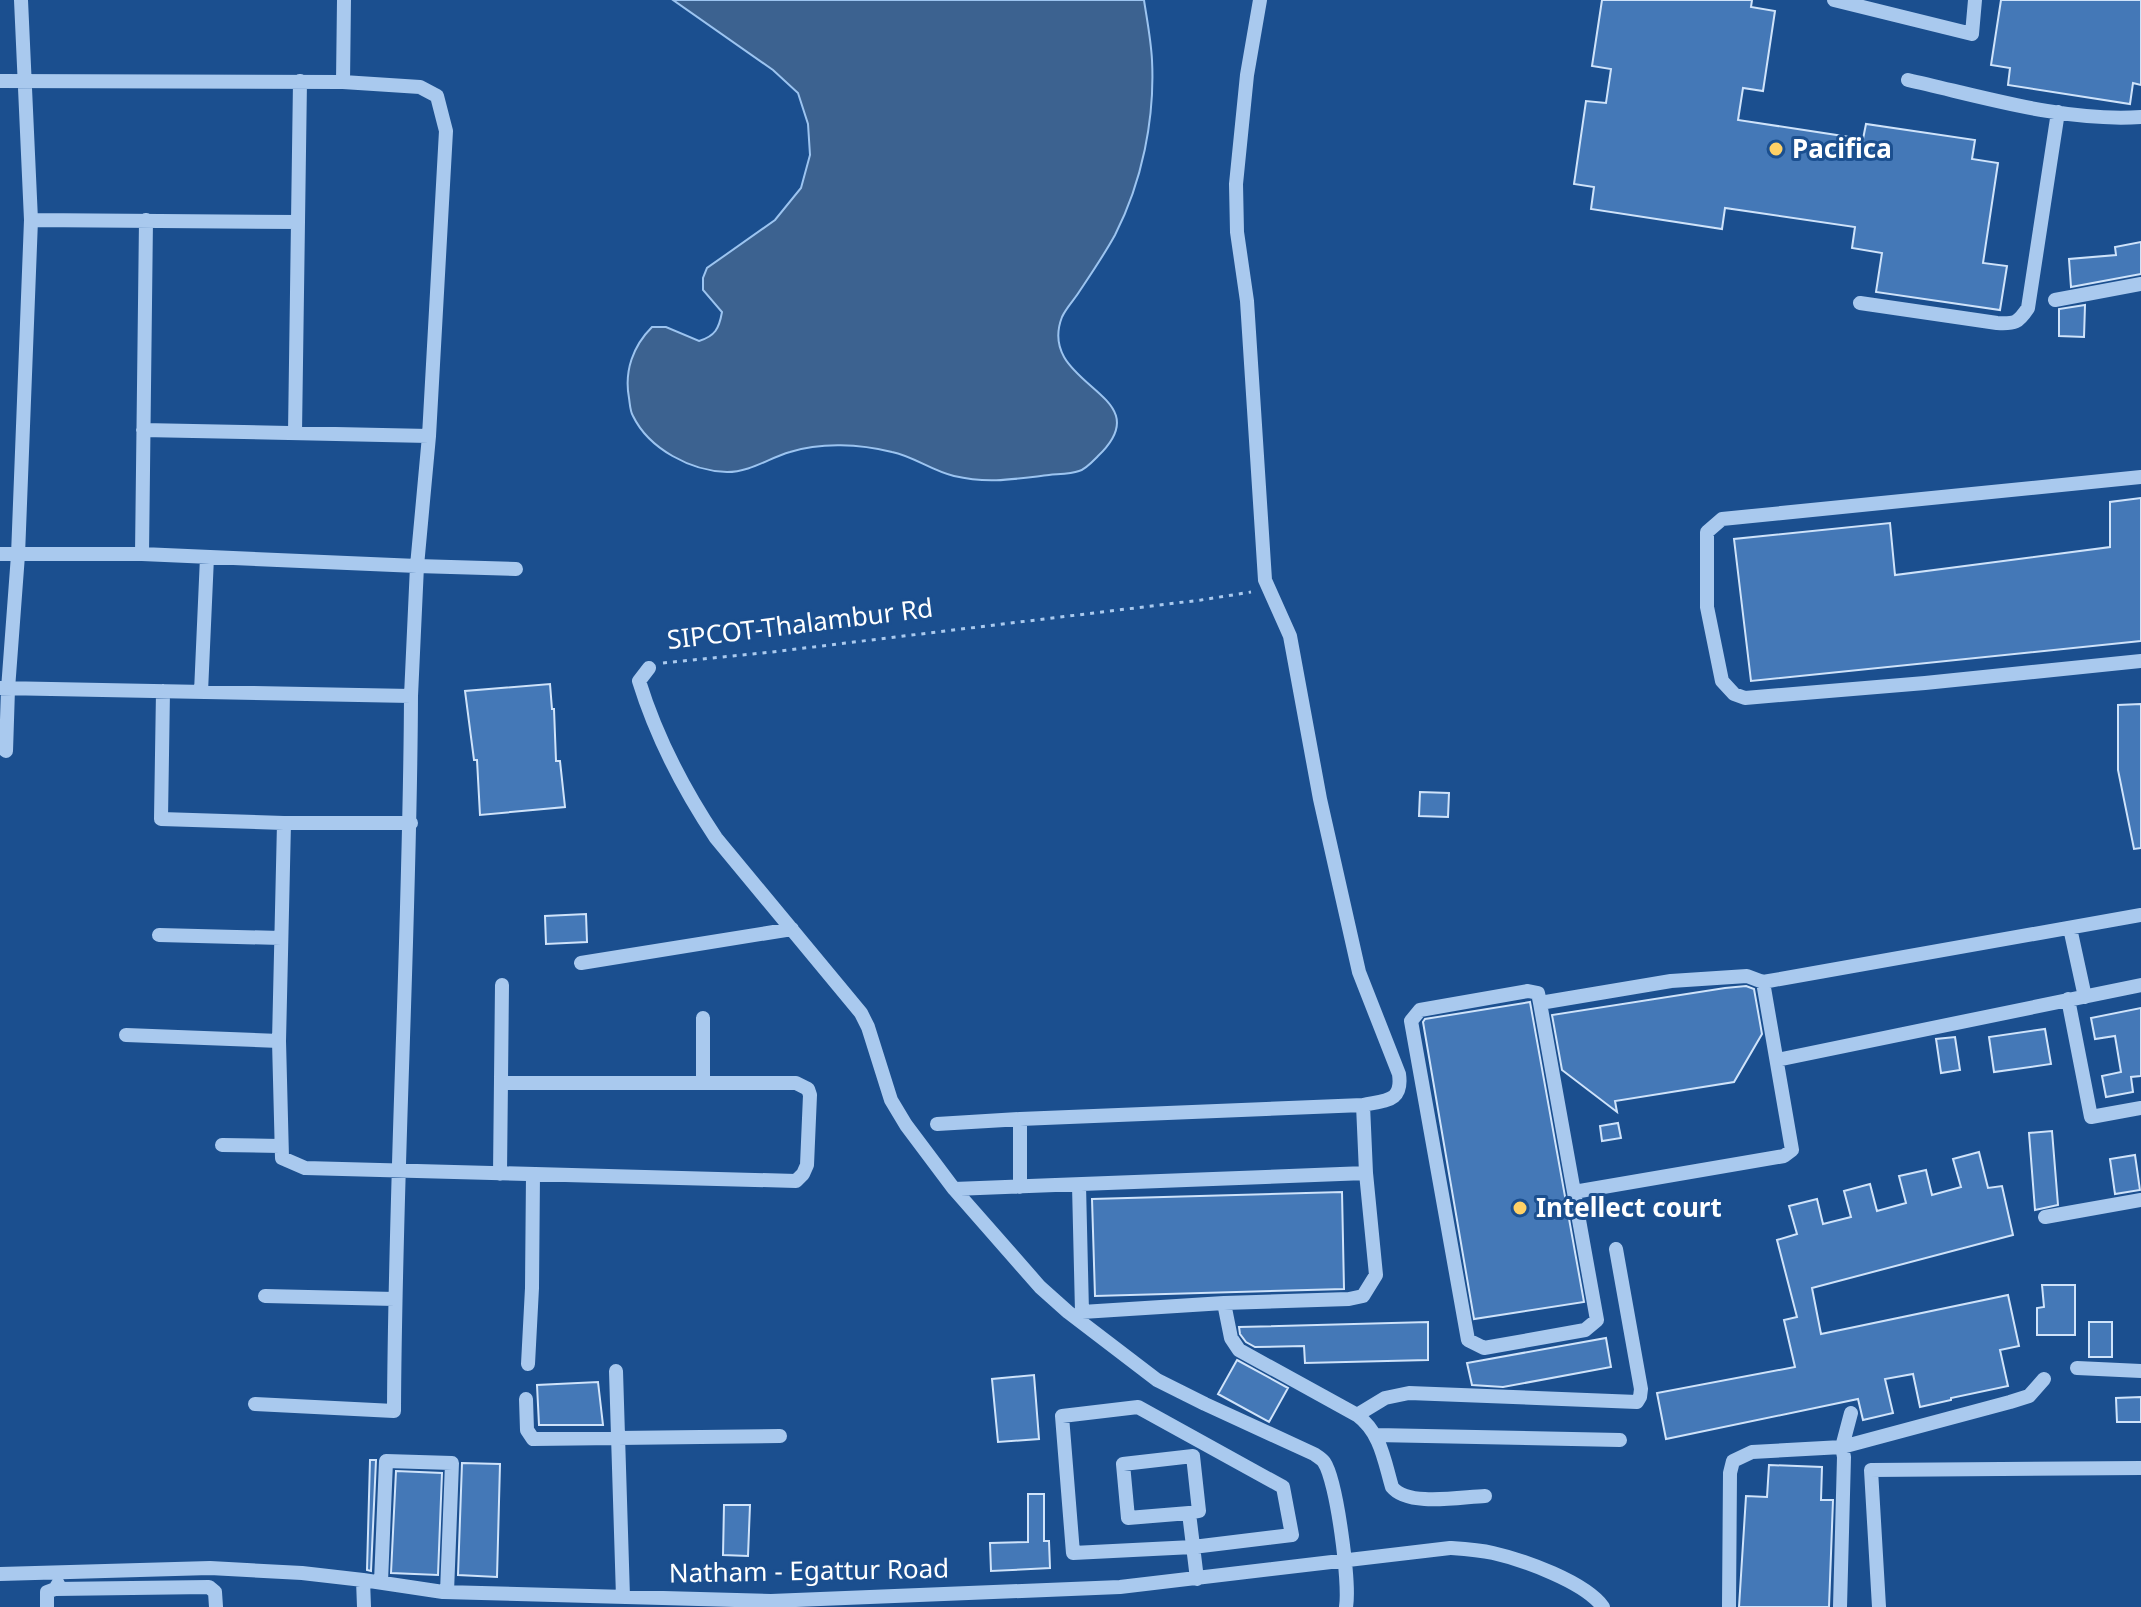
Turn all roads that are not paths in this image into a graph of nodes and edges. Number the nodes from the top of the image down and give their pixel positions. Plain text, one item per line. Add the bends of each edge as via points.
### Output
1 (21, 0) edge
2 (344, 0) edge
3 (1260, 0) edge
4 (1834, 0) edge
5 (1975, 0) edge
6 (1908, 80) dead end
7 (0, 81) edge
8 (26, 81) junction
9 (300, 81) junction
10 (343, 82) junction
11 (2058, 112) junction
12 (2141, 117) edge
13 (31, 220) junction
14 (146, 220) junction
15 (298, 222) junction
16 (2141, 284) edge
17 (2055, 300) dead end
18 (1860, 303) dead end
19 (143, 430) junction
20 (295, 433) junction
21 (429, 436) junction
22 (2141, 477) edge
23 (0, 554) edge
24 (142, 554) junction
25 (18, 555) junction
26 (207, 557) junction
27 (417, 566) junction
28 (516, 569) dead end
29 (2141, 661) edge
30 (649, 668) road end
31 (4, 689) edge
32 (163, 691) junction
33 (201, 692) junction
34 (411, 696) junction
35 (6, 751) dead end
36 (284, 823) junction
37 (411, 823) junction
38 (2141, 915) edge
39 (2070, 928) junction
40 (792, 929) junction
41 (159, 935) dead end
42 (281, 938) junction
43 (581, 963) dead end
44 (1763, 982) junction
45 (502, 985) dead end
46 (2141, 985) edge
47 (2085, 997) junction
48 (2068, 999) junction
49 (1540, 1003) junction
50 (703, 1018) dead end
51 (126, 1035) dead end
52 (279, 1041) junction
53 (1777, 1060) junction
54 (703, 1082) junction
55 (502, 1083) junction
56 (1363, 1105) junction
57 (2141, 1108) edge
58 (1020, 1119) junction
59 (937, 1124) dead end
60 (222, 1145) dead end
61 (280, 1146) junction
62 (400, 1171) junction
63 (1366, 1173) junction
64 (500, 1174) junction
65 (533, 1174) junction
66 (1079, 1185) junction
67 (1020, 1187) junction
68 (954, 1189) junction
69 (1574, 1192) junction
70 (2141, 1200) edge
71 (2045, 1217) dead end
72 (1616, 1249) dead end
73 (265, 1296) dead end
74 (395, 1299) junction
75 (1224, 1303) junction
76 (528, 1364) dead end
77 (2077, 1368) dead end
78 (616, 1371) dead end
79 (2141, 1371) edge
80 (2044, 1379) dead end
81 (526, 1399) dead end
82 (255, 1404) dead end
83 (1851, 1413) dead end
84 (1357, 1415) junction
85 (1376, 1435) junction
86 (780, 1436) dead end
87 (617, 1438) junction
88 (1620, 1440) dead end
89 (1842, 1447) junction
90 (2141, 1468) edge
91 (1485, 1496) dead end
92 (1189, 1513) junction
93 (1193, 1547) junction
94 (1346, 1561) junction
95 (210, 1568) junction
96 (63, 1572) junction
97 (0, 1574) edge
98 (1197, 1579) junction
99 (363, 1580) junction
100 (381, 1582) junction
101 (209, 1587) junction
102 (55, 1589) junction
103 (447, 1592) junction
104 (631, 1600) edge
105 (47, 1607) edge
106 (216, 1607) edge
107 (364, 1607) edge
108 (1346, 1607) edge
109 (1603, 1607) edge
110 (1729, 1607) edge
111 (1840, 1607) edge
112 (1879, 1607) edge

1 - 8 street
2 - 10 street
3 - 56 street via 1236,184 1265,580 1290,636 1359,972 1399,1074 1398,1093
4 - 5 street via 1972,34
6 - 11 street
7 - 8 street
8 - 9 street
8 - 13 street
9 - 10 street
9 - 15 street
10 - 21 street via 420,87 437,96 446,131
11 - 12 street
11 - 18 street via 2028,308 2020,319 1997,323
13 - 14 street
13 - 25 street
14 - 15 street
14 - 19 street
15 - 20 street
16 - 17 street
19 - 20 street
19 - 24 street
20 - 21 street
21 - 27 street
22 - 29 street via 1722,519 1707,532 1707,607 1722,681 1745,698
23 - 25 street
24 - 25 street
24 - 26 street
25 - 31 street
26 - 27 street
26 - 33 street
27 - 28 street
27 - 34 street
30 - 40 street, SIPCOT-Thalambur Rd via 639,681 646,704 696,809
31 - 32 street
31 - 35 street
32 - 33 street
32 - 36 street via 161,819
33 - 34 street
34 - 37 street
36 - 37 street
36 - 42 street
37 - 62 street
38 - 39 street
39 - 44 street
39 - 47 street
40 - 43 street
40 - 68 street, SIPCOT-Thalambur Rd via 861,1013 891,1100
41 - 42 street
42 - 52 street
44 - 49 street via 1747,976 1671,981
44 - 53 street
45 - 55 street
46 - 47 street
47 - 48 street
48 - 53 street
48 - 57 street via 2091,1117
49 - 69 street
49 - 69 street via 1538,993 1528,991 1420,1010 1411,1021 1468,1340 1484,1348 1585,1330 1597,1320
50 - 54 street
51 - 52 street
52 - 61 street
53 - 69 street via 1792,1150 1784,1156
54 - 55 street
54 - 65 street via 796,1083 808,1089 803,1174 796,1181
55 - 64 street
56 - 58 street
56 - 63 street
58 - 59 street
58 - 67 street
60 - 61 street
61 - 62 street via 282,1158 305,1168
62 - 64 street
62 - 74 street
63 - 66 street
63 - 75 street via 1376,1275 1363,1296
64 - 65 street
65 - 76 street
66 - 67 street
66 - 75 street via 1082,1312
67 - 68 street
68 - 94 street, SIPCOT-Thalambur Rd via 1040,1287 1157,1380 1323,1460
70 - 71 street
72 - 84 street via 1641,1389 1637,1402 1409,1393 1385,1398
73 - 74 street
74 - 82 street via 394,1411
75 - 84 street via 1239,1350
77 - 79 street
78 - 87 street
80 - 89 street via 2029,1396
81 - 87 street via 527,1430 533,1439
83 - 89 street
84 - 85 street
85 - 88 street
85 - 91 street via 1397,1493 1412,1499
86 - 87 street
87 - 104 street
89 - 110 street via 1752,1452 1733,1461
89 - 111 street
90 - 112 street via 1871,1470
92 - 92 street via 1128,1518 1123,1464 1193,1456 1199,1511
92 - 93 street
93 - 93 street via 1292,1535 1283,1487 1138,1407 1062,1416 1073,1553
93 - 98 street
94 - 98 street, Natham - Egattur Road
94 - 108 street, SIPCOT-Thalambur Rd
94 - 109 street, Natham - Egattur Road via 1450,1548 1494,1553 1581,1586
95 - 96 street, Natham - Egattur Road
95 - 99 street, Natham - Egattur Road
95 - 101 street
96 - 97 street, Natham - Egattur Road
96 - 102 street
98 - 104 street, Natham - Egattur Road via 1120,1587 771,1601
99 - 100 street, Natham - Egattur Road
99 - 107 street
100 - 103 street, Natham - Egattur Road
100 - 103 street via 386,1461 452,1463
101 - 102 street
101 - 106 street via 215,1592
102 - 105 street via 47,1592
103 - 104 street, Natham - Egattur Road

